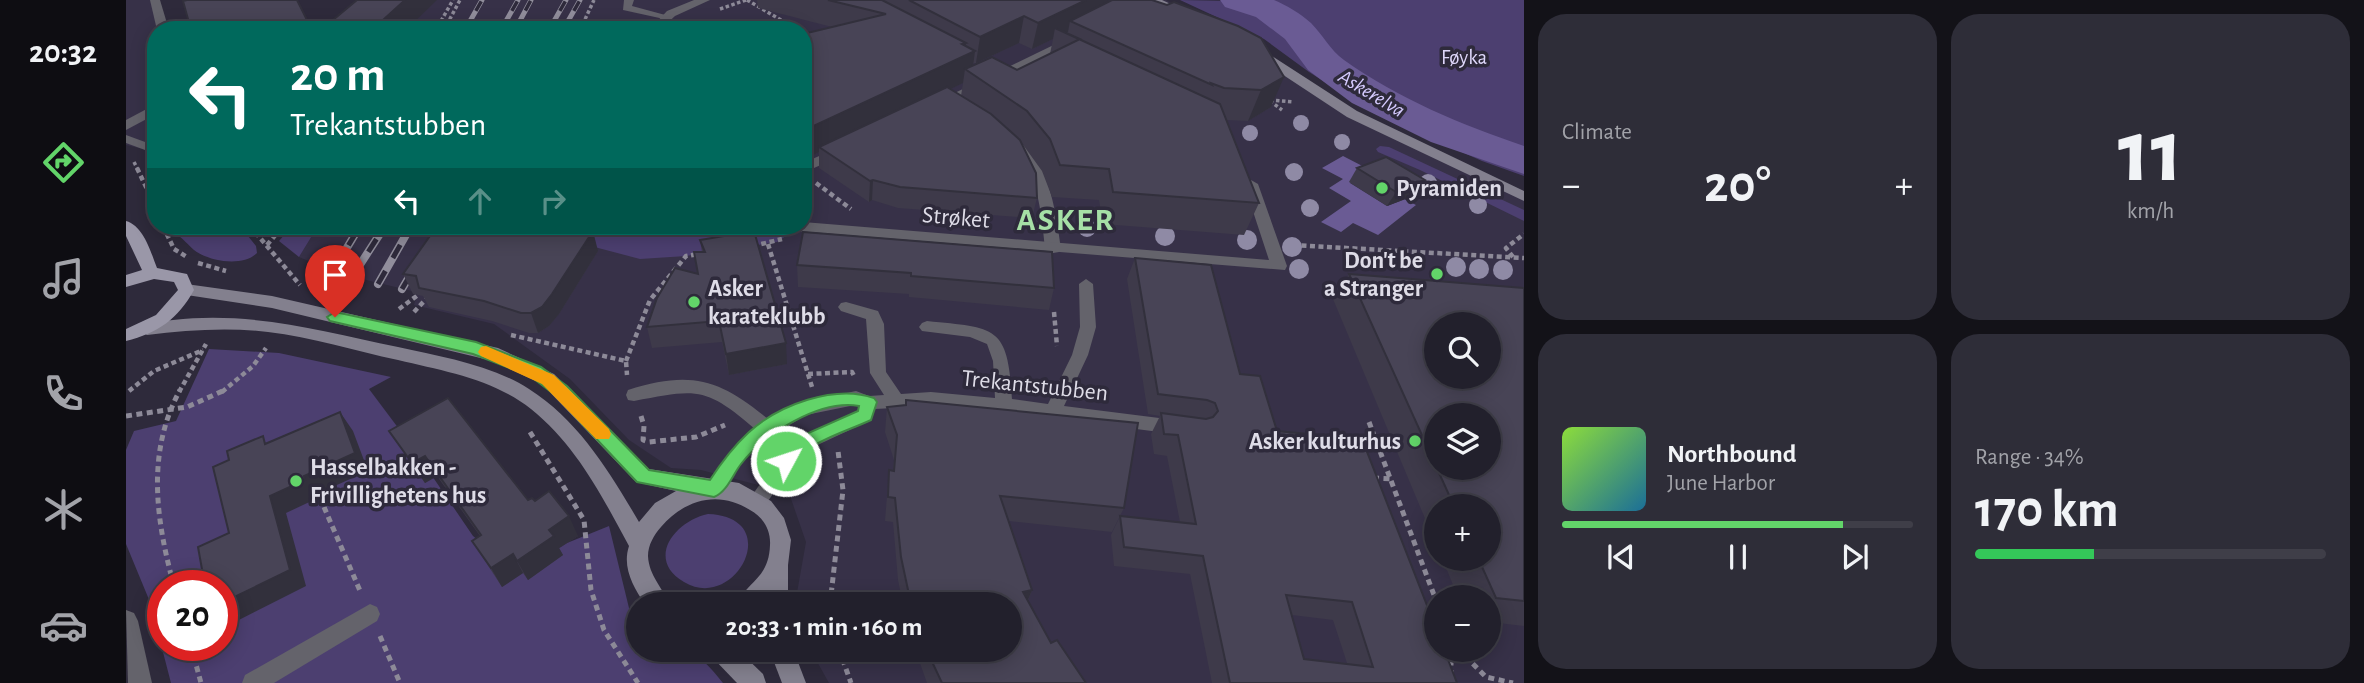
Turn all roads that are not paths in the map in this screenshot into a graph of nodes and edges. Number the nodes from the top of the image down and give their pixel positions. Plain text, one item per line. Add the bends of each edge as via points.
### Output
1 (155, 0) edge
2 (629, 0) edge
3 (705, 0) edge
4 (1158, 1) edge
5 (217, 12) edge
6 (664, 16) junction
7 (160, 21) edge
8 (188, 21) edge
9 (660, 21) edge
10 (1082, 34) edge
11 (1251, 48) edge
12 (1049, 50) junction
13 (1065, 58) edge
14 (979, 72) edge
15 (991, 78) junction
16 (946, 100) junction
17 (930, 108) edge
18 (963, 110) edge
19 (147, 113) edge
20 (126, 126) edge
21 (1006, 136) edge
22 (126, 139) edge
23 (147, 147) edge
24 (849, 147) edge
25 (812, 165) edge
26 (1248, 177) edge
27 (1524, 197) edge
28 (126, 226) edge
29 (812, 227) edge
30 (1053, 247) junction
31 (151, 272) junction
32 (126, 281) edge
33 (1086, 285) dead end
34 (186, 290) junction
35 (846, 307) dead end
36 (928, 327) dead end
37 (147, 328) junction
38 (126, 335) edge
39 (634, 395) dead end
40 (896, 400) junction
41 (868, 402) junction
42 (1004, 405) junction
43 (1055, 410) junction
44 (767, 429) junction
45 (1195, 430) edge
46 (714, 489) junction
47 (757, 501) junction
48 (639, 543) junction
49 (780, 562) junction
50 (645, 592) edge
51 (764, 592) edge
52 (778, 592) edge
53 (370, 614) dead end
54 (126, 621) edge
55 (733, 662) edge
56 (786, 662) edge
57 (134, 679) edge
58 (253, 683) edge
59 (754, 683) edge
60 (794, 683) edge

1 - 7 street
2 - 6 lane via 626,8
3 - 6 street
4 - 4 main road via 1195,23 1150,11
5 - 8 lane
6 - 9 street
10 - 12 street
11 - 27 main road via 1352,114
12 - 13 street
12 - 15 street
14 - 15 lane
15 - 16 street
16 - 17 street
16 - 18 street
19 - 20 street
21 - 30 street via 1034,166
22 - 23 lane
24 - 25 street
26 - 30 street, Strøket via 1279,266
28 - 31 main road
29 - 30 street, Strøket
31 - 32 main road
31 - 34 main road via 181,278
33 - 43 lane via 1088,327
34 - 37 main road via 177,307
34 - 46 main road via 272,302 498,355 548,379 643,476
35 - 40 lane via 873,315 878,373
36 - 42 lane via 988,334 995,341 1002,354
37 - 38 main road
37 - 48 main road via 187,323 276,327 459,368 499,382 537,403 582,447
39 - 44 lane via 685,385 709,387
40 - 41 lane, Trekantstubben
40 - 42 lane, Trekantstubben
41 - 44 lane, Trekantstubben via 856,398 820,404
41 - 47 lane via 865,415 803,443
42 - 43 lane, Trekantstubben
43 - 45 lane, Trekantstubben
44 - 46 lane, Trekantstubben via 735,458
46 - 47 main road via 736,491
46 - 48 main road via 675,500 649,522
47 - 49 main road via 778,527
48 - 50 main road via 636,569
49 - 51 main road
49 - 52 main road
53 - 58 lane
54 - 57 street
55 - 59 main road
56 - 60 main road

